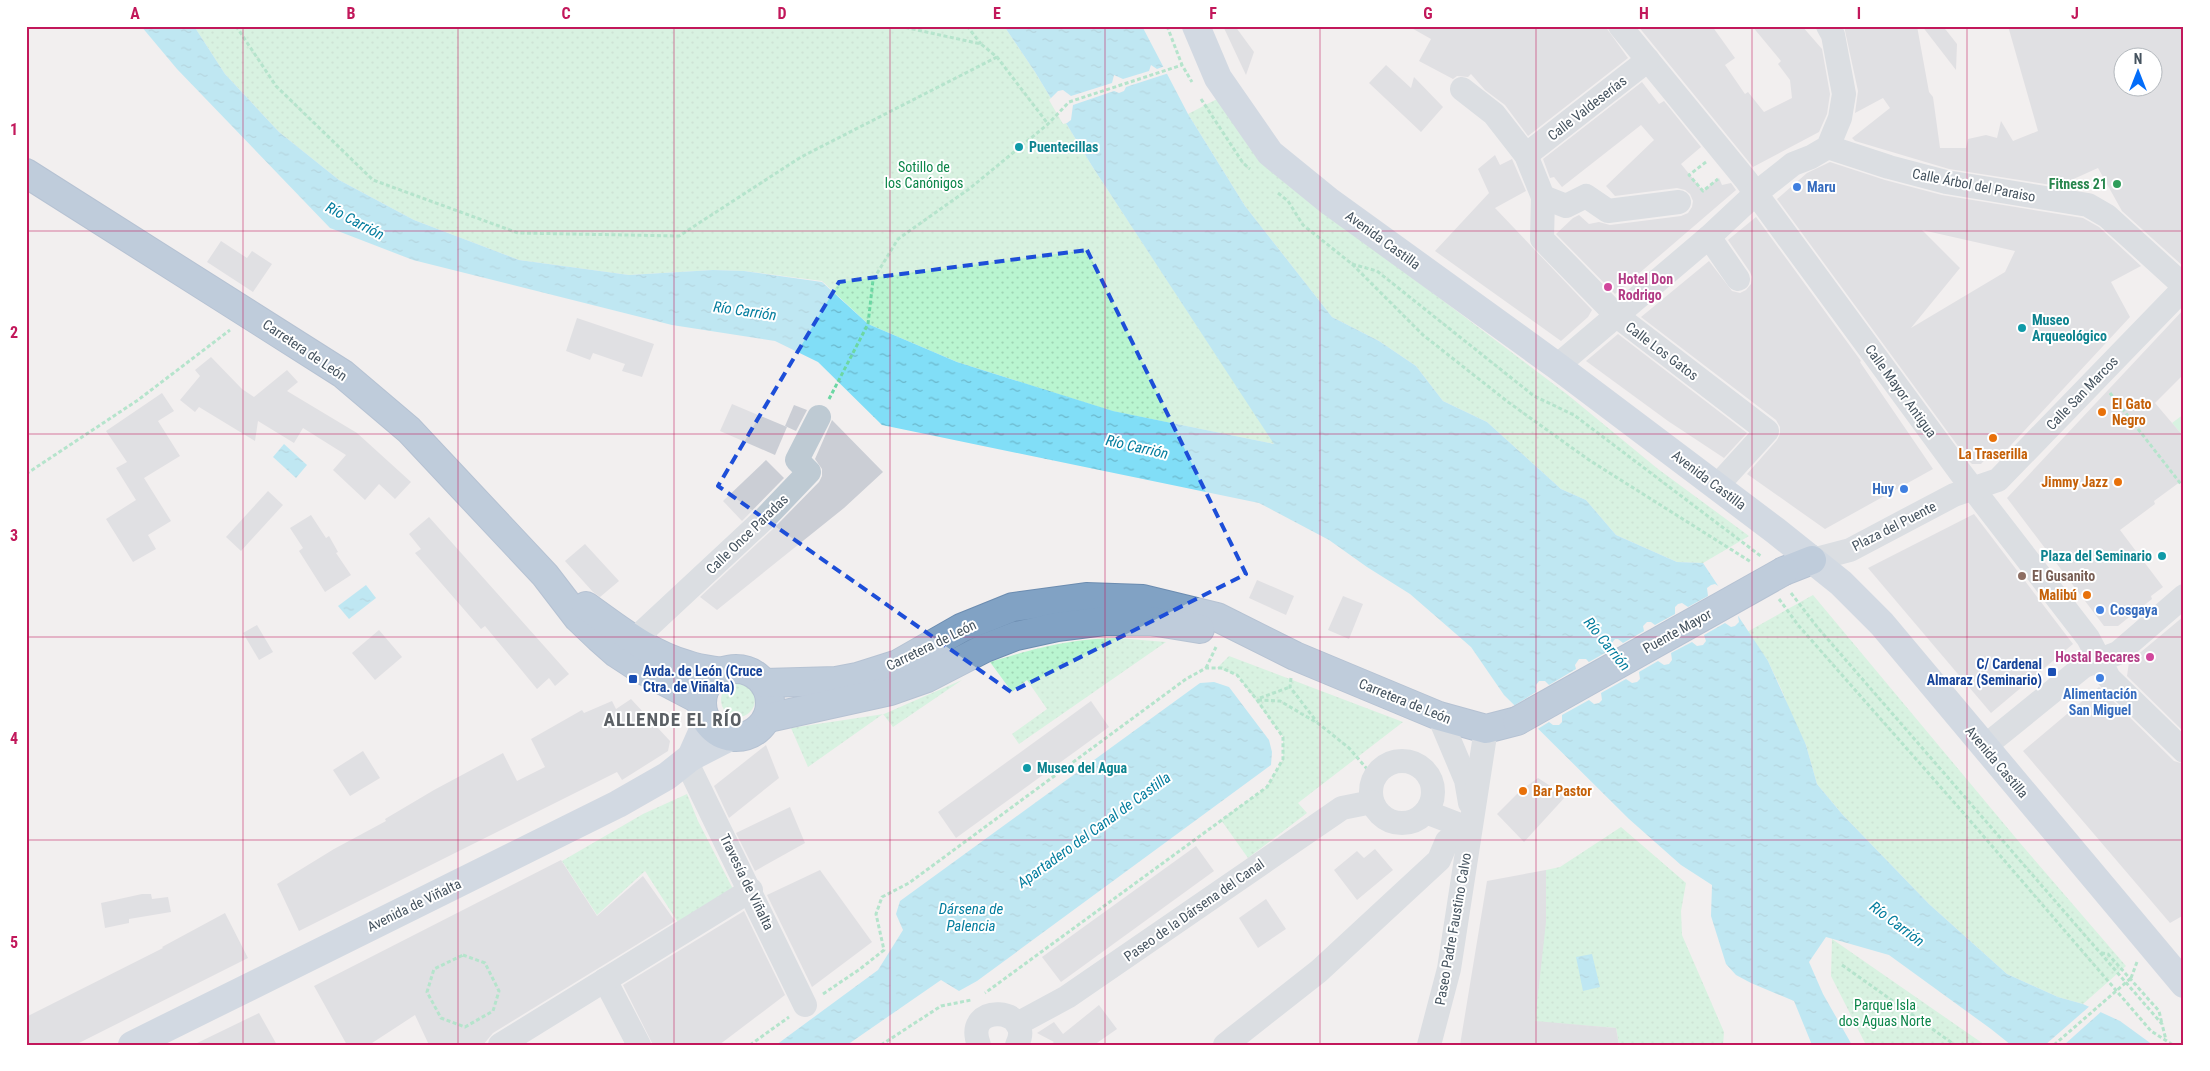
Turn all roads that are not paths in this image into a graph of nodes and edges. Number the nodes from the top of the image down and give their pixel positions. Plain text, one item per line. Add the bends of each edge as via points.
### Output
1 (1196, 26) edge
2 (1620, 26) edge
3 (1828, 26) edge
4 (1648, 60) junction
5 (1462, 89) dead end
6 (1828, 147) junction
7 (1526, 155) junction
8 (26, 173) edge
9 (1756, 194) junction
10 (1543, 197) junction
11 (1680, 202) dead end
12 (1709, 237) junction
13 (1738, 280) dead end
14 (2184, 287) edge
15 (1617, 316) junction
16 (1557, 366) junction
17 (819, 417) road end
18 (1717, 486) junction
19 (1974, 489) junction
20 (1812, 560) junction
21 (545, 575) junction
22 (2184, 596) edge
23 (635, 639) junction
24 (2100, 659) junction
25 (1292, 668) junction
26 (722, 672) junction
27 (764, 684) junction
28 (704, 711) junction
29 (1439, 716) junction
30 (768, 718) junction
31 (1517, 721) joint
32 (1486, 729) junction
33 (730, 737) junction
34 (1984, 747) junction
35 (2184, 751) edge
36 (688, 759) junction
37 (1372, 802) junction
38 (1422, 815) junction
39 (1464, 833) junction
40 (751, 890) junction
41 (2180, 974) edge
42 (605, 980) junction
43 (805, 1005) road end
44 (1017, 1034) edge
45 (1246, 1036) edge
46 (132, 1045) edge
47 (500, 1045) edge
48 (639, 1045) edge
49 (979, 1045) edge
50 (1225, 1045) edge
51 (1429, 1045) edge

1 - 16 main road, Avenida Castilla via 1218,78 1270,153 1329,201
2 - 4 street, Calle Mayor Antigua
3 - 6 street via 1833,35 1844,94 1840,118
4 - 7 street, Calle Valdeserías
4 - 9 street, Calle Mayor Antigua
5 - 7 street via 1494,114
6 - 9 street via 1793,164
6 - 14 street, Calle Árbol del Paraiso via 1889,168 1946,182 2088,206 2107,216
7 - 10 street
8 - 21 highway, Carretera de León via 343,374 409,430
9 - 12 street
9 - 19 street, Calle Mayor Antigua
10 - 11 street via 1566,206 1586,196 1608,211
10 - 15 street, Calle Los Gatos via 1542,239
12 - 13 street
12 - 15 street
14 - 19 street, Calle San Marcos via 1998,480
15 - 16 street
15 - 18 street, Calle Los Gatos via 1768,431
16 - 18 main road, Avenida Castilla
17 - 23 street, Calle Once Paradas via 797,460 809,472 765,518
18 - 20 main road, Avenida Castilla
19 - 20 street, Plaza del Puente via 1954,495 1850,550
19 - 24 street, Calle Mayor Antigua via 2088,638
20 - 31 highway, Puente Mayor, bridge
20 - 34 main road, Avenida Castilla via 1842,583 1882,624
21 - 23 highway, Carretera de León
21 - 28 highway, Carretera de León via 578,618 616,652
22 - 24 street via 2118,652
23 - 26 highway, Carretera de León via 659,654 687,665
24 - 34 street via 2084,666
24 - 35 street, Calle Mayor Antigua via 2109,678
25 - 27 highway, Carretera de León via 1217,617 1143,599 1086,597 1013,608 961,628 898,664 857,677
25 - 29 highway, Carretera de León
25 - 30 highway, Carretera de León via 1200,629 1151,621 1104,620 1016,636 927,678 890,691
26 - 27 highway via 746,670
26 - 28 highway via 708,684
27 - 30 highway via 771,700
28 - 33 highway via 713,729
28 - 36 main road
29 - 32 highway, Carretera de León
29 - 39 street, Paseo Padre Faustino Calvo via 1466,780
30 - 33 highway via 759,730 750,735
31 - 32 highway, Carretera de León
32 - 39 street, Paseo Padre Faustino Calvo
33 - 36 main road, Avenida de Viñalta
34 - 41 main road, Avenida Castilla
36 - 40 street, Travesía de Viñalta
36 - 46 main road, Avenida de Viñalta via 667,776 618,804
37 - 38 street via 1376,811 1391,821 1400,823
37 - 38 street via 1370,791 1374,777 1386,764 1407,760 1418,764 1431,781 1432,797
37 - 44 street, Paseo de la Dársena del Canal via 1342,808
38 - 39 street
39 - 45 street via 1439,860
39 - 51 street, Paseo Padre Faustino Calvo via 1449,969
40 - 42 street
40 - 43 street, Travesía de Viñalta
42 - 47 street
42 - 48 street
44 - 49 street via 1011,1017 995,1013 986,1016 976,1029
45 - 50 street

